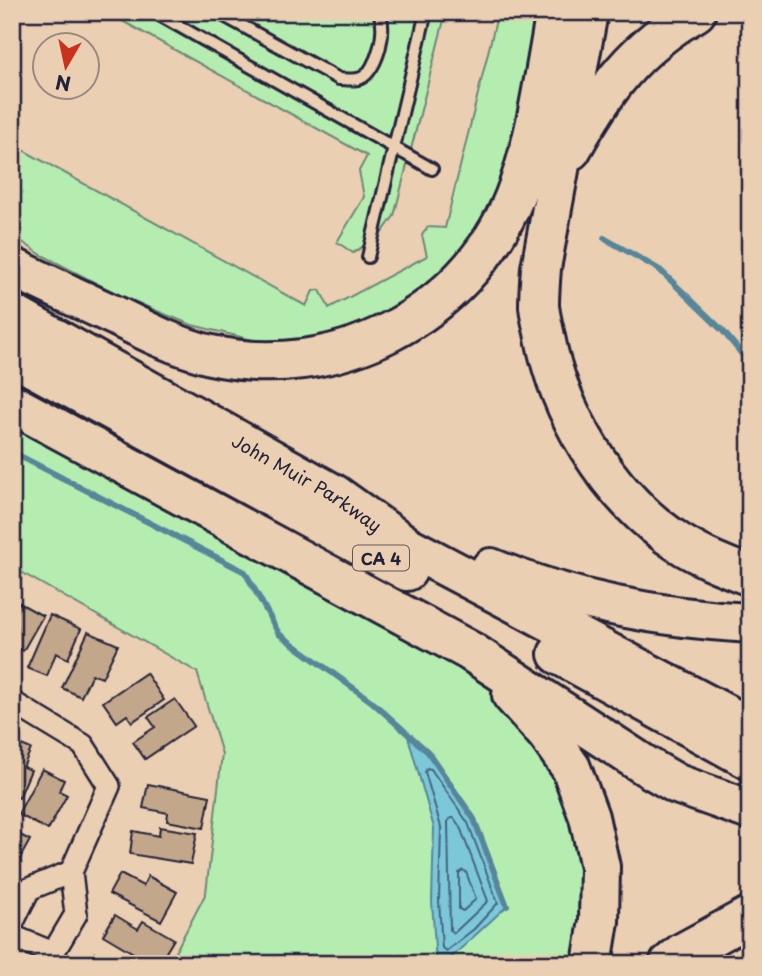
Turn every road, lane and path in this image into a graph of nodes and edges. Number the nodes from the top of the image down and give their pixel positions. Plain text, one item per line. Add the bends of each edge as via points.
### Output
1 (154, 12) edge
2 (217, 12) edge
3 (378, 12) edge
4 (426, 12) edge
5 (556, 12) edge
6 (588, 12) edge
7 (696, 12) edge
8 (394, 148) junction
9 (432, 169) dead end
10 (558, 173) junction
11 (368, 257) dead end
12 (12, 267) edge
13 (12, 314) edge
14 (12, 356) edge
15 (12, 404) edge
16 (334, 494) junction
17 (750, 576) edge
18 (413, 620) junction
19 (750, 623) edge
20 (12, 702) edge
21 (750, 727) edge
22 (750, 760) edge
23 (734, 805) edge
24 (71, 872) junction
25 (750, 916) edge
26 (12, 924) edge
27 (12, 936) edge
28 (592, 964) edge
29 (669, 964) edge

1 - 8 lane
2 - 3 lane via 339,79 359,80 369,73 378,54 383,33
4 - 8 lane
5 - 12 highway via 527,156 507,215 486,251 458,283 391,332 312,358 231,358 171,342
6 - 10 highway
7 - 10 highway via 641,51 611,84
8 - 9 lane
8 - 11 lane
10 - 17 highway via 539,307 563,400 591,454 638,510 669,537
13 - 16 highway, John Muir Parkway / CA 4
14 - 22 highway, John Muir Parkway / CA 4
15 - 18 highway
16 - 19 highway via 459,555 540,586 625,608
16 - 21 highway, John Muir Parkway / CA 4 via 407,546
18 - 23 highway via 470,651 677,784
18 - 28 highway via 519,700 571,768 600,867
20 - 24 street via 83,745 109,786
24 - 26 street via 29,889
24 - 27 street via 76,914 53,953
25 - 29 highway

